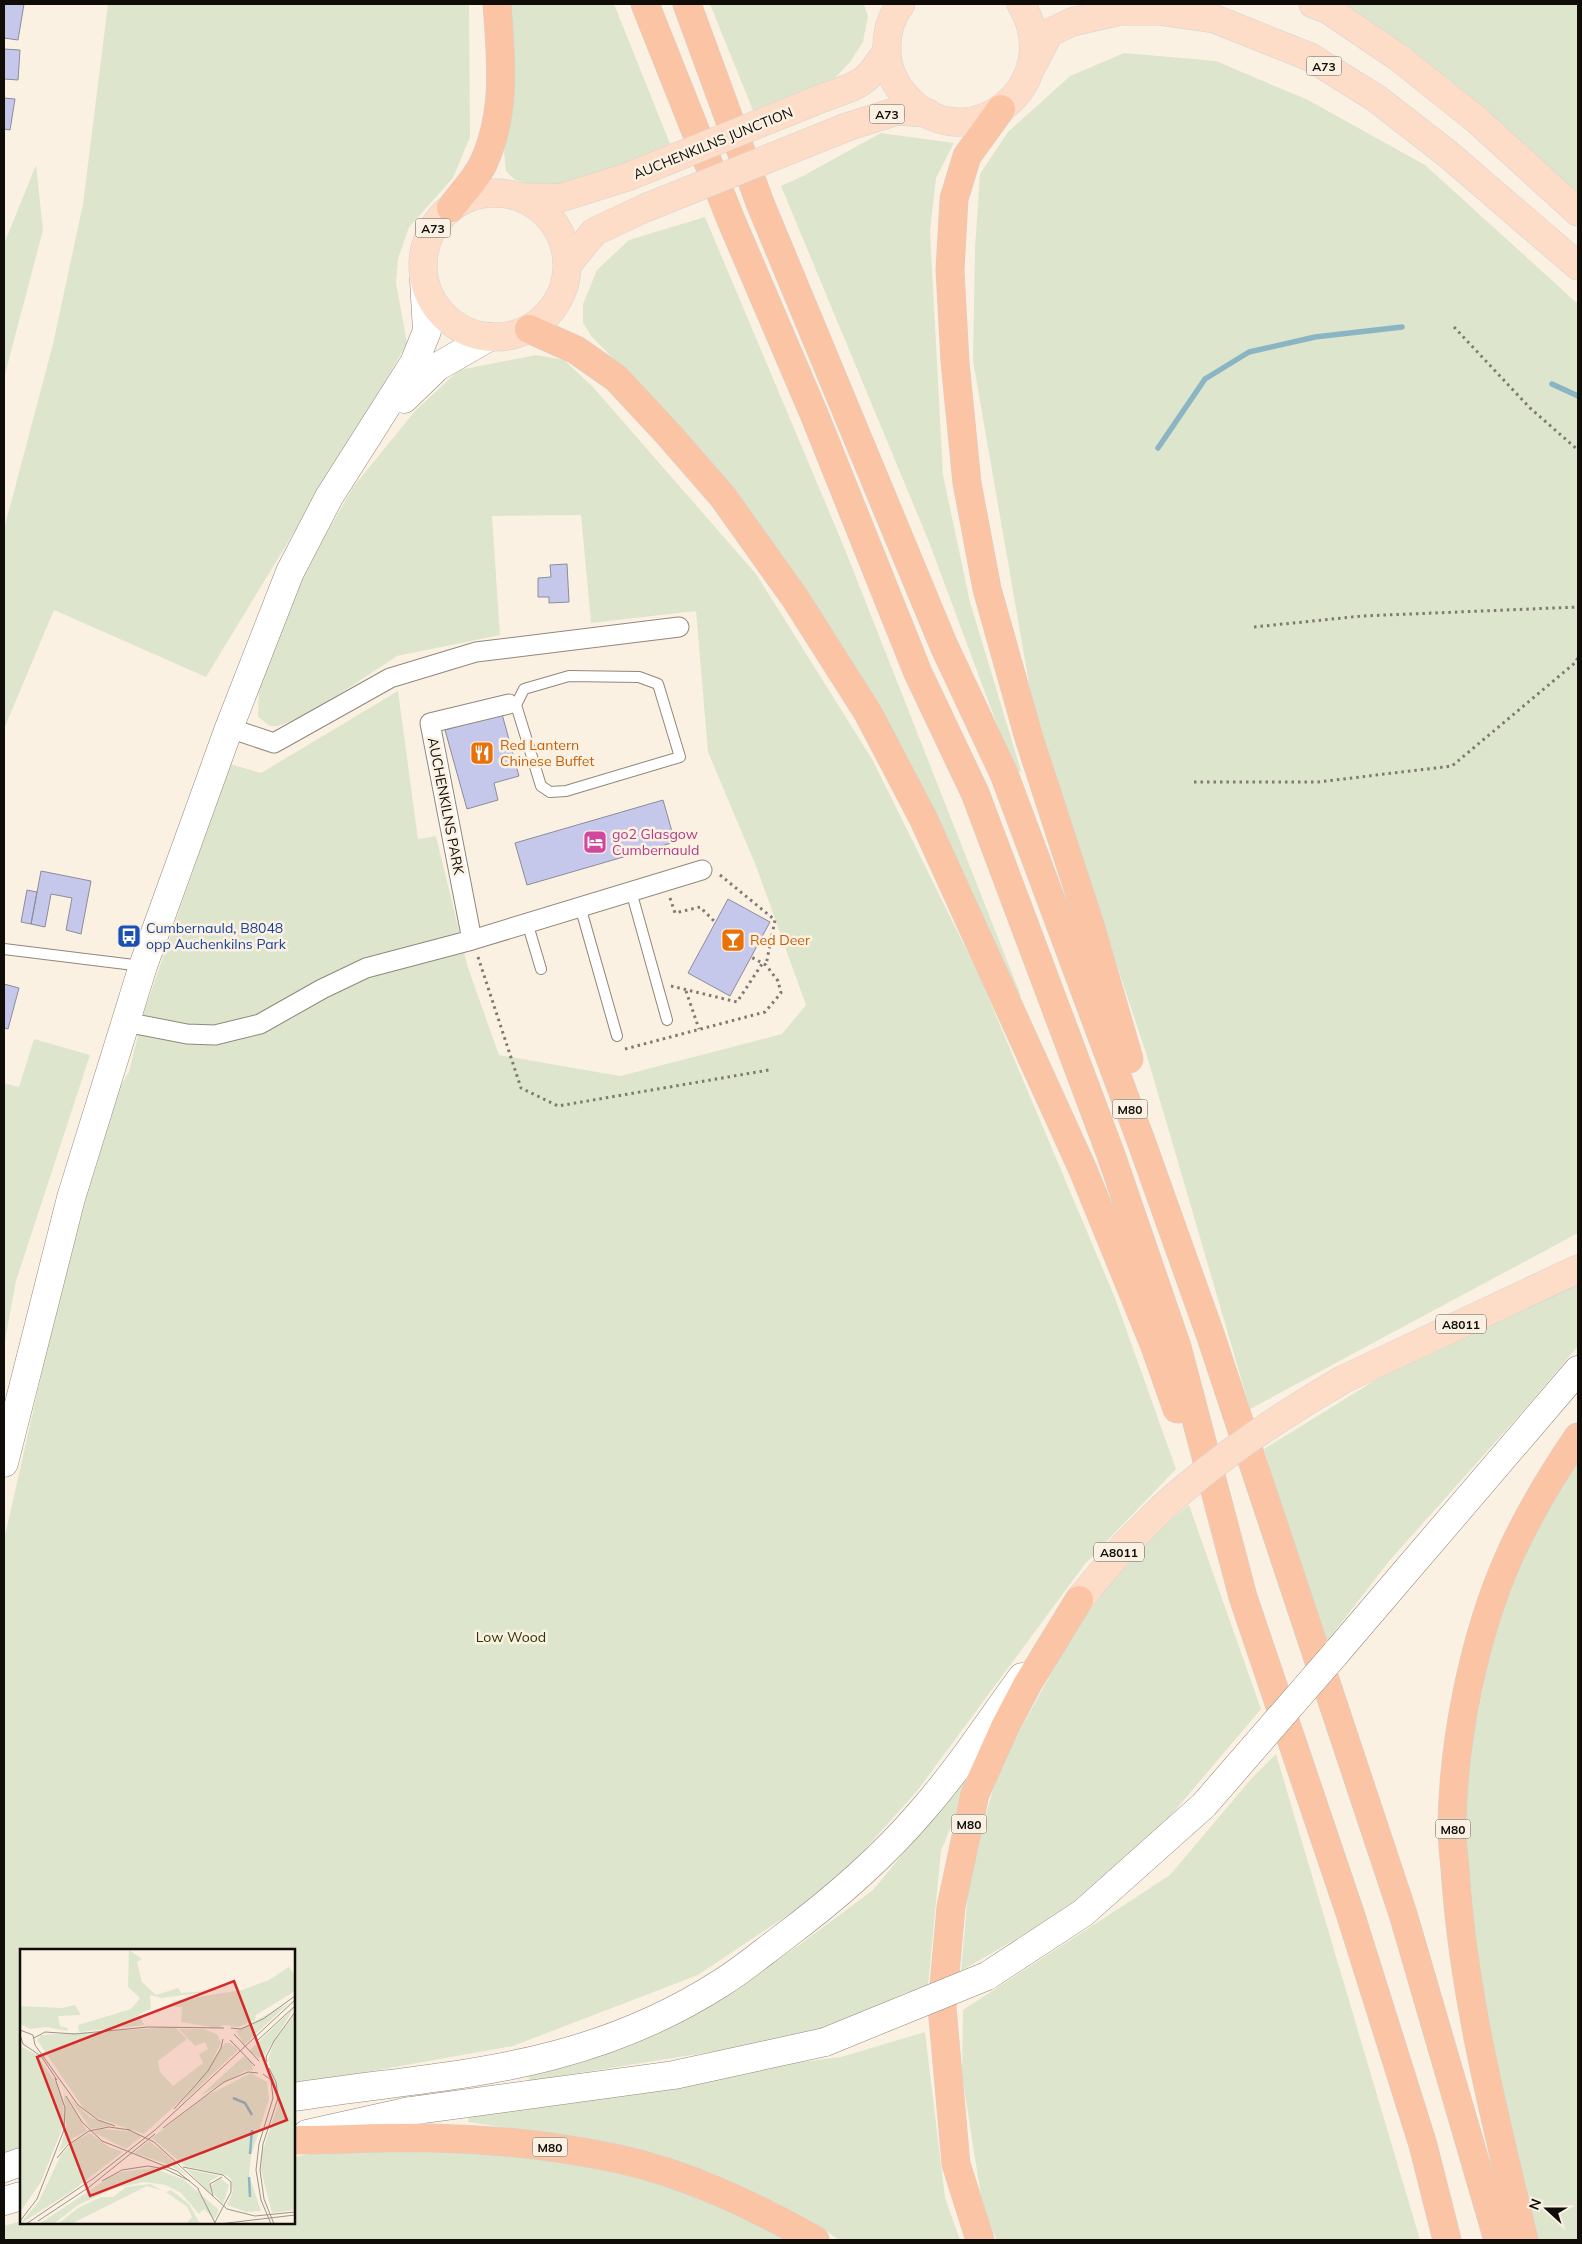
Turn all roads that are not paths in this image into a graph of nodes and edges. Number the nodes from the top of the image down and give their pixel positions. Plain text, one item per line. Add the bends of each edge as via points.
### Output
1 (497, 4) edge
2 (645, 4) edge
3 (687, 4) edge
4 (901, 4) edge
5 (1021, 4) edge
6 (1313, 4) edge
7 (886, 51) junction
8 (1033, 64) junction
9 (1001, 109) junction
10 (928, 113) junction
11 (521, 197) junction
12 (451, 208) junction
13 (1578, 212) edge
14 (567, 264) junction
15 (1578, 266) edge
16 (424, 280) junction
17 (529, 329) junction
18 (489, 338) junction
19 (375, 427) junction
20 (679, 627) dead end
21 (512, 705) junction
22 (229, 728) junction
23 (702, 870) road end
24 (631, 890) junction
25 (580, 906) junction
26 (527, 922) junction
27 (472, 940) junction
28 (4, 949) edge
29 (143, 966) junction
30 (541, 969) dead end
31 (667, 1020) dead end
32 (125, 1022) junction
33 (617, 1036) road end
34 (1578, 1255) edge
35 (1578, 1269) edge
36 (1456, 1326) junction
37 (1210, 1334) junction
38 (1578, 1370) edge
39 (1578, 1437) edge
40 (4, 1464) edge
41 (1243, 1597) junction
42 (1079, 1600) junction
43 (295, 2098) edge
44 (295, 2138) edge
45 (295, 2138) edge
46 (20, 2162) edge
47 (4, 2168) edge
48 (20, 2196) edge
49 (4, 2202) edge
50 (815, 2240) edge
51 (980, 2240) edge
52 (1447, 2240) edge
53 (1498, 2240) edge
54 (1524, 2240) edge

1 - 12 highway via 501,63 499,112 483,165
2 - 41 highway, M80 via 918,673 975,793 1037,957 1177,1347
3 - 37 highway, M80 via 760,202 944,646 1004,774 1086,989
4 - 7 main road, AUCHENKILNS JUNCTION / A73 via 891,21
5 - 8 main road, AUCHENKILNS JUNCTION / A73 via 1033,29
6 - 13 main road via 1327,9 1398,57 1477,120
7 - 10 main road, AUCHENKILNS JUNCTION / A73 via 895,81 915,105
7 - 11 main road, AUCHENKILNS JUNCTION / A73, bridge via 872,74 860,84 627,177 560,198
8 - 9 main road, AUCHENKILNS JUNCTION / A73 via 1015,97
8 - 15 main road, A73 via 1049,33 1072,22 1120,11 1159,11 1215,19 1310,57 1377,99 1449,155
9 - 10 main road, AUCHENKILNS JUNCTION / A73 via 987,116 957,121
9 - 37 highway via 967,156 954,199 950,270 967,483 987,589 1029,738 1090,925
10 - 14 main road, AUCHENKILNS JUNCTION / A73, bridge via 898,111 847,127 645,208 594,232
11 - 12 main road, AUCHENKILNS JUNCTION / A73 via 497,193 472,196
11 - 14 main road, AUCHENKILNS JUNCTION / A73 via 540,208 554,224 564,243
12 - 16 main road, AUCHENKILNS JUNCTION / A73 via 437,222 427,240
14 - 17 main road, AUCHENKILNS JUNCTION / A73 via 565,284 557,302 545,318
16 - 18 main road, AUCHENKILNS JUNCTION / A73 via 432,302 447,320 467,332
16 - 19 main road via 427,331 414,363
17 - 18 main road, AUCHENKILNS JUNCTION / A73 via 510,336
17 - 41 highway via 576,350 616,378 669,435 722,497 794,598 868,713 923,818 1083,1170 1154,1344
18 - 19 main road via 437,367
19 - 22 main road via 329,496 290,572
20 - 22 street via 476,652 390,678 274,743
21 - 21 lane via 541,786 550,792 566,791 680,757 658,684 639,677 568,676 524,689
21 - 27 street, AUCHENKILNS PARK via 430,723
22 - 29 main road
23 - 24 street
24 - 25 street
24 - 31 lane
25 - 26 street
25 - 33 lane
26 - 27 street
26 - 30 lane
27 - 32 street via 366,968 260,1024 215,1035 187,1034
28 - 29 lane
29 - 32 main road
32 - 40 main road via 71,1198
34 - 36 main road
35 - 36 main road, A8011
36 - 42 main road, A8011, bridge via 1344,1379 1257,1432 1162,1508 1124,1546
37 - 53 highway, M80 via 1404,1914
38 - 44 main road, bridge via 1204,1805 1083,1912 987,1976 825,2042 674,2075 410,2111
39 - 54 highway, M80 via 1551,1477 1509,1558 1476,1649 1459,1743 1453,1818 1460,1931 1480,2052
41 - 52 highway, M80 via 1350,1913 1423,2145
42 - 43 main road via 957,1768 890,1846 810,1917 720,1984 639,2025 558,2054 469,2073
42 - 51 highway, M80 via 1027,1685 975,1794 951,1906 942,2007 956,2164
45 - 50 highway, M80 via 486,2141 620,2159 734,2198
46 - 47 main road
48 - 49 main road

